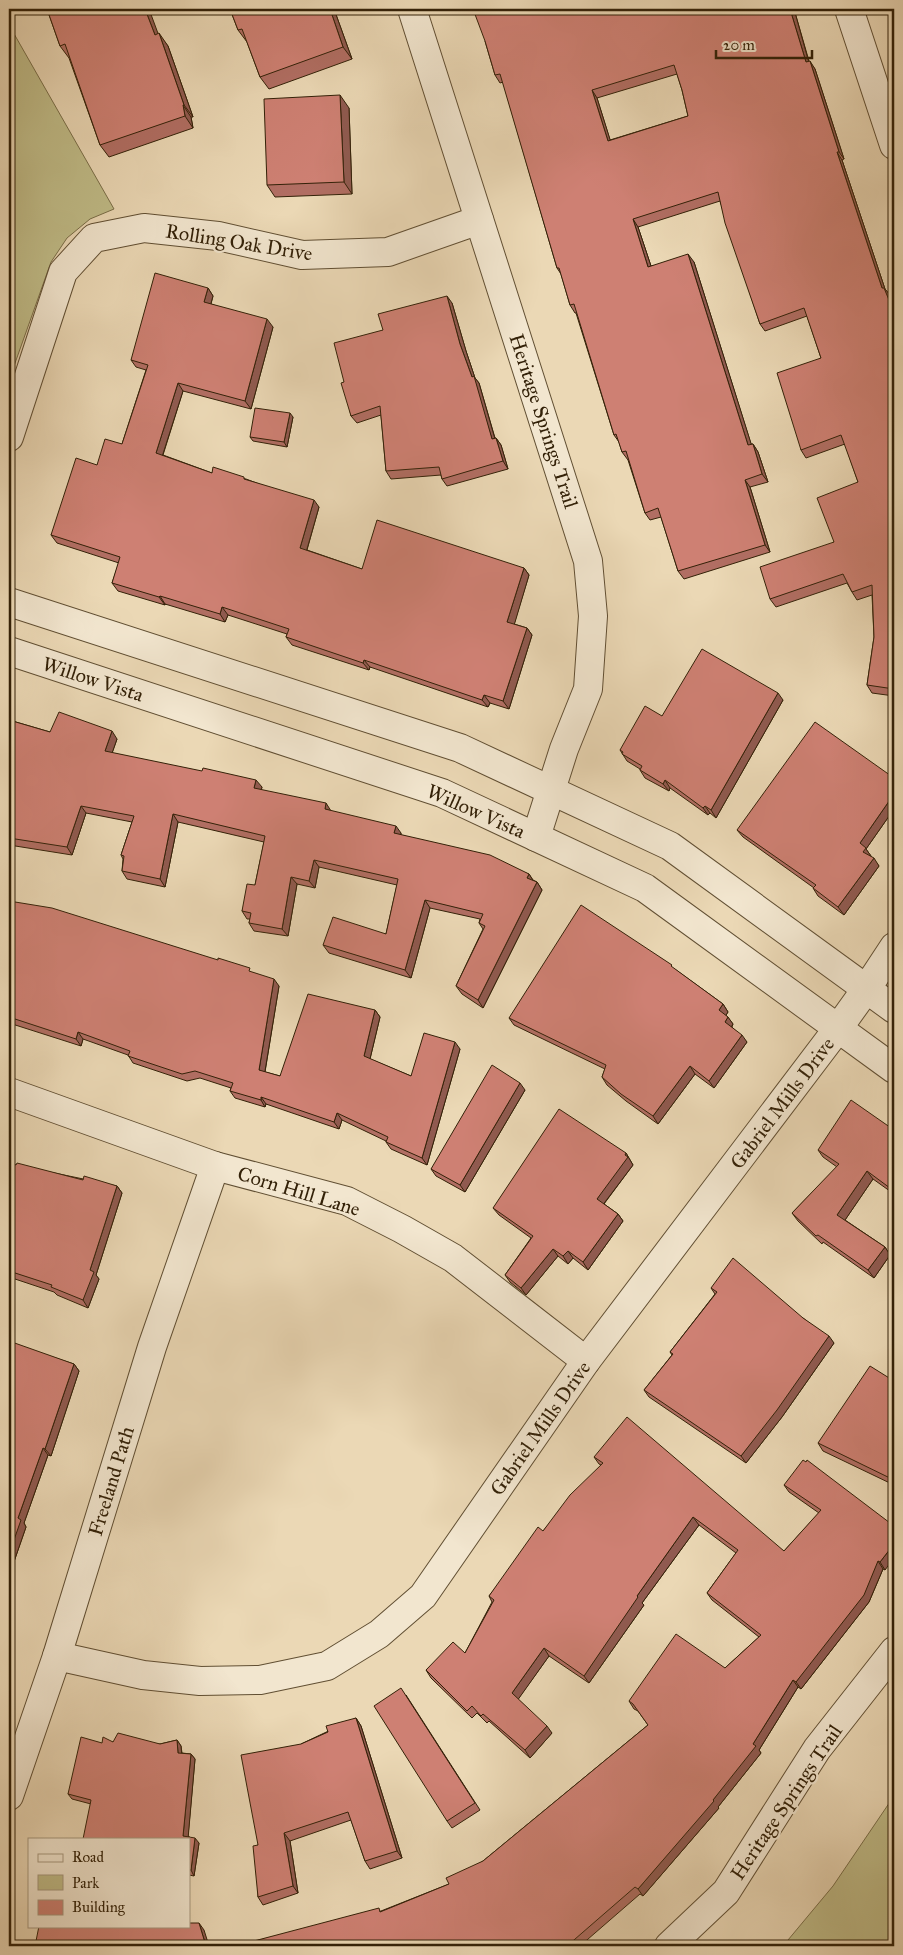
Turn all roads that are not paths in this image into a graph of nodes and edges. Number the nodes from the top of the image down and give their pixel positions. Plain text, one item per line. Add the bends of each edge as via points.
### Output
1 (412, 9) edge
2 (849, 9) edge
3 (894, 145) edge
4 (479, 220) junction
5 (9, 437) edge
6 (9, 602) edge
7 (9, 651) edge
8 (551, 790) junction
9 (536, 837) junction
10 (894, 947) edge
11 (867, 988) junction
12 (894, 1008) edge
13 (839, 1027) junction
14 (894, 1069) edge
15 (9, 1092) edge
16 (216, 1166) junction
17 (586, 1361) junction
18 (894, 1651) edge
19 (57, 1656) junction
20 (9, 1796) edge
21 (669, 1946) edge

1 - 4 street, Heritage Springs Trail
2 - 3 street
4 - 5 street, Rolling Oak Drive via 388,252 302,255 218,236 144,228 94,238 63,272
4 - 8 street, Heritage Springs Trail via 588,561 593,616 588,688
6 - 8 street via 460,748
7 - 9 street, Willow Vista via 442,793
8 - 9 street, Heritage Springs Trail
8 - 11 street via 670,846
9 - 13 street, Willow Vista via 646,888
10 - 11 street, Gabriel Mills Drive
11 - 12 street
11 - 13 street, Gabriel Mills Drive
13 - 14 street, Willow Vista
13 - 17 street, Gabriel Mills Drive
15 - 16 street, Corn Hill Lane
16 - 17 street, Corn Hill Lane via 347,1201 402,1229 453,1258
16 - 19 street, Freeland Path via 152,1347
17 - 19 street, Gabriel Mills Drive via 423,1596 379,1634 327,1666 260,1680 200,1681 143,1675
18 - 21 street, Heritage Springs Trail via 817,1749 726,1892
19 - 20 street, Freeland Path

